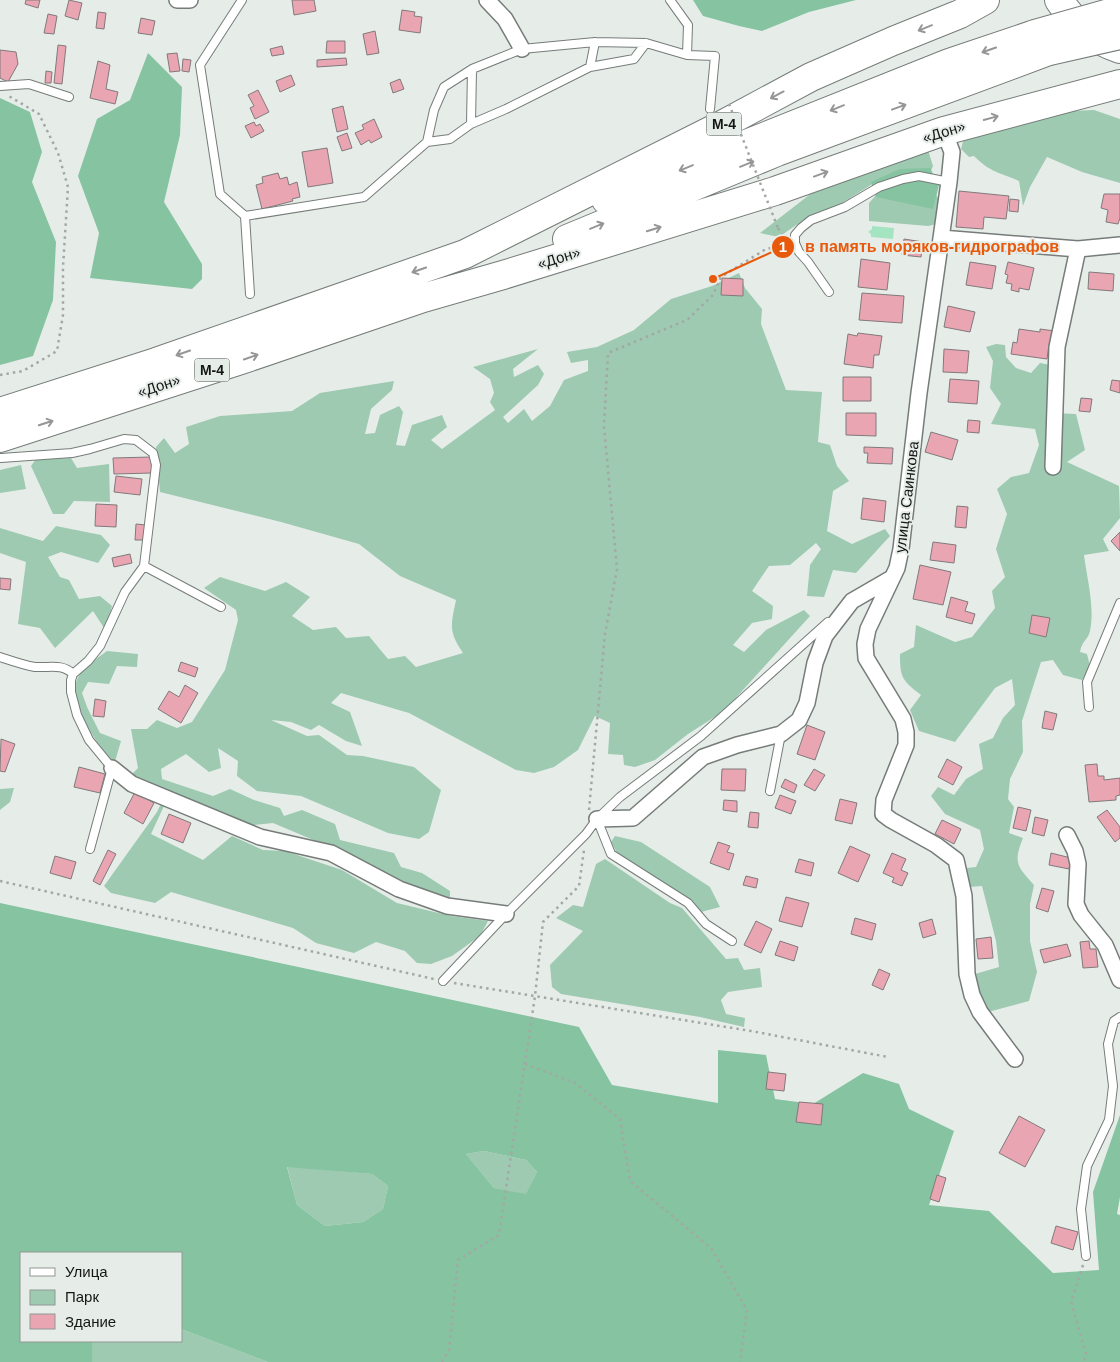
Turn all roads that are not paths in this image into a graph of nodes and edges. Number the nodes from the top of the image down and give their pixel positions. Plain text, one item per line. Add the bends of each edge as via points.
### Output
1 (177, 0) edge
2 (190, 0) edge
3 (242, 0) edge
4 (487, 0) edge
5 (670, 0) edge
6 (985, 0) edge
7 (1059, 0) edge
8 (1120, 10) edge
9 (1120, 35) edge
10 (595, 42) junction
11 (646, 43) junction
12 (1042, 43) junction
13 (522, 49) junction
14 (1120, 49) edge
15 (687, 55) junction
16 (590, 67) junction
17 (472, 69) junction
18 (1120, 84) edge
19 (0, 86) edge
20 (69, 97) dead end
21 (710, 108) dead end
22 (471, 124) junction
23 (944, 131) junction
24 (427, 142) junction
25 (949, 182) junction
26 (246, 216) junction
27 (941, 238) junction
28 (1120, 245) edge
29 (1078, 249) junction
30 (465, 254) junction
31 (829, 292) dead end
32 (250, 294) dead end
33 (423, 298) junction
34 (0, 412) edge
35 (1, 448) edge
36 (1053, 467) dead end
37 (144, 566) junction
38 (890, 579) junction
39 (852, 601) junction
40 (1120, 603) edge
41 (221, 607) dead end
42 (0, 657) edge
43 (74, 674) junction
44 (1089, 707) dead end
45 (781, 734) junction
46 (112, 768) junction
47 (770, 790) dead end
48 (597, 819) junction
49 (1067, 835) dead end
50 (90, 850) dead end
51 (506, 914) junction
52 (732, 941) dead end
53 (1120, 980) edge
54 (443, 981) dead end
55 (1120, 1017) edge
56 (1015, 1059) dead end
57 (1086, 1256) road end

1 - 2 street
3 - 26 lane via 200,65 220,194
4 - 13 street via 506,18
5 - 15 lane via 688,25
6 -> 30 highway, «Дон» / М-4 via 960,14 811,77
7 - 14 highway via 1087,33
8 - 12 highway, bridge
9 - 12 highway, bridge
10 - 11 lane
10 - 13 lane
10 - 16 lane
11 - 15 lane
11 - 16 lane via 634,59
12 -> 30 highway via 949,63
33 -> 12 highway
13 - 17 lane
15 - 21 lane via 715,56
16 - 22 lane
17 - 22 lane
17 - 24 lane via 444,87 434,110
23 -> 18 highway, «Дон» / М-4
19 - 20 lane via 29,84
22 - 24 lane via 450,139
23 - 25 street, улица Саинкова via 952,152
33 -> 23 highway, «Дон» / М-4 via 775,191
24 - 26 lane via 364,197
25 - 27 street, улица Саинкова
25 - 31 lane via 919,176 903,179 879,187 801,228 795,235 795,243
26 - 32 lane
27 - 29 street
27 - 38 street, улица Саинкова via 901,549 897,568
28 - 29 street
29 - 36 street via 1057,347
30 -> 34 highway, «Дон» / М-4 via 156,362
35 -> 33 highway, «Дон» / М-4 via 238,361
35 - 37 lane via 72,453 124,438 136,440 153,453 156,465
37 - 41 lane
37 - 43 lane via 125,592 100,646
38 - 39 street
38 - 56 street, улица Саинкова via 868,629 865,644 866,658 903,719 906,732 906,745 884,800 883,814 956,860 964,896 967,974 972,995 980,1012
39 - 45 street via 824,636 807,703 799,720
39 - 48 lane via 701,736 620,797
40 - 44 lane via 1087,682
42 - 43 lane via 37,667 58,666
43 - 46 lane via 70,680 77,715 89,740
45 - 47 lane
45 - 48 street via 703,757 633,818
46 - 50 lane
46 - 51 street via 132,784 260,837 331,853 398,889 447,906
48 - 51 lane
48 - 52 lane via 611,854 688,903 706,924
49 - 53 street via 1078,864 1076,904 1105,945
51 - 54 lane
55 - 57 lane via 1114,1021 1108,1044 1113,1086 1109,1120 1087,1166 1081,1209

